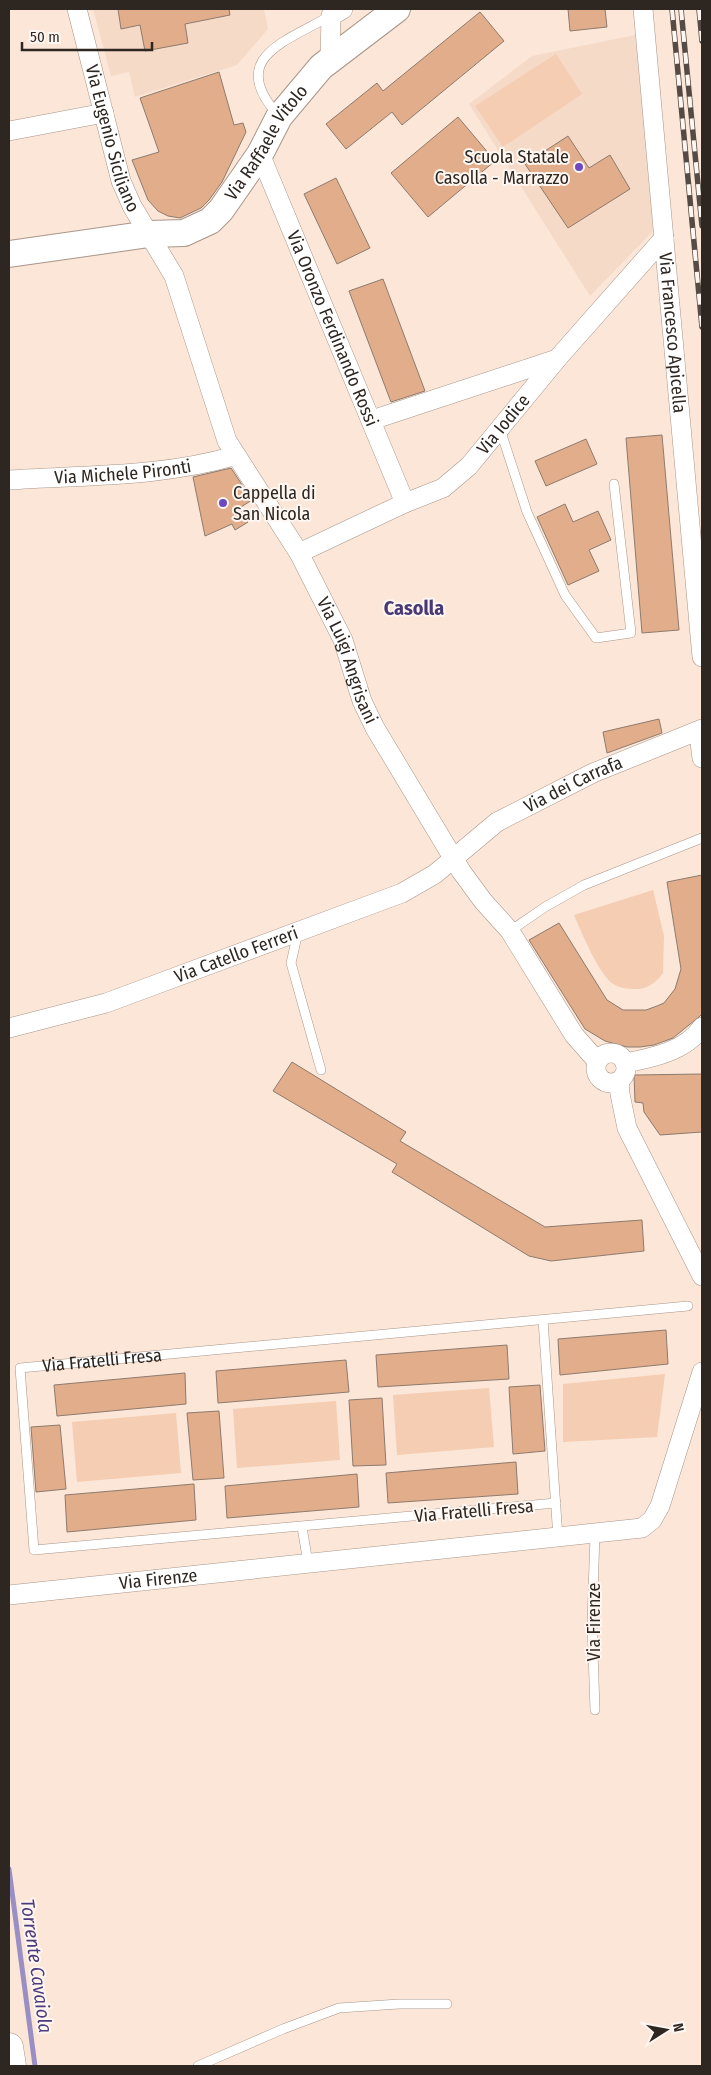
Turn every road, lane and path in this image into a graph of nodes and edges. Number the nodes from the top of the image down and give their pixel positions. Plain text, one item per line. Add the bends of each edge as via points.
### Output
1 (77, 9) edge
2 (643, 9) edge
3 (391, 10) edge
4 (337, 12) edge
5 (330, 58) junction
6 (104, 114) junction
7 (279, 117) junction
8 (9, 131) edge
9 (260, 154) junction
10 (148, 234) junction
11 (664, 238) junction
12 (9, 254) edge
13 (556, 359) junction
14 (372, 420) junction
15 (500, 429) junction
16 (234, 456) junction
17 (9, 480) edge
18 (614, 484) dead end
19 (405, 502) junction
20 (298, 553) junction
21 (702, 657) edge
22 (702, 731) edge
23 (702, 758) edge
24 (702, 838) edge
25 (453, 857) junction
26 (510, 931) junction
27 (298, 932) junction
28 (702, 1027) edge
29 (9, 1028) edge
30 (597, 1061) junction
31 (625, 1063) junction
32 (320, 1070) dead end
33 (600, 1080) junction
34 (620, 1081) junction
35 (627, 1128) junction
36 (702, 1276) edge
37 (688, 1306) dead end
38 (543, 1320) junction
39 (702, 1372) edge
40 (556, 1503) junction
41 (302, 1527) junction
42 (595, 1534) junction
43 (558, 1538) junction
44 (306, 1558) junction
45 (9, 1595) edge
46 (596, 1710) dead end
47 (447, 2004) dead end
48 (9, 2047) edge
49 (12, 2066) edge
50 (198, 2066) edge

1 - 6 street, Via Eugenio Siciliano
2 - 11 street, Via Francesco Apicella
3 - 5 main road, Via Raffaele Vitolo
4 - 5 street
4 - 7 lane via 274,48 259,64 257,82 265,101
5 - 7 main road, Via Raffaele Vitolo
6 - 8 street
6 - 10 street, Via Eugenio Siciliano via 121,181
7 - 9 main road, Via Raffaele Vitolo
9 - 10 main road, Via Raffaele Vitolo via 210,221 184,232
9 - 14 street, Via Oronzo Ferdinando Rossi
10 - 12 main road, Via Raffaele Vitolo
10 - 16 street, Via Luigi Angrisani via 174,276
11 - 13 street, Via Iodice
11 - 21 street, Via Francesco Apicella
13 - 14 street
13 - 15 street, Via Iodice
14 - 19 street, Via Oronzo Ferdinando Rossi
15 - 18 lane via 527,512 564,595 596,638 631,633
15 - 19 street, Via Iodice via 469,466 443,488
16 - 17 street, Via Michele Pironti via 160,471
16 - 20 street, Via Luigi Angrisani
19 - 20 street, Via Iodice
20 - 25 street, Via Luigi Angrisani via 343,640 362,701 375,728
22 - 23 street
22 - 25 street, Via dei Carrafa via 593,773 497,822
24 - 26 lane via 584,886
25 - 26 street, Via Luigi Angrisani via 483,901
25 - 27 street, Via Catello Ferreri via 435,874 402,893
26 - 30 street, Via Luigi Angrisani via 574,1035
27 - 29 street, Via Catello Ferreri via 106,1003
27 - 32 lane via 291,963
28 - 31 street via 678,1047 658,1056
30 - 31 street via 609,1053 619,1055
30 - 33 street via 595,1071
31 - 34 street via 625,1073
33 - 34 street via 610,1084
33 - 35 street via 614,1112
34 - 35 street
35 - 36 street
37 - 38 lane, Via Fratelli Fresa
38 - 40 lane, Via Fratelli Fresa
38 - 41 lane, Via Fratelli Fresa via 20,1368 34,1550
39 - 42 street via 669,1483 652,1520 642,1528
40 - 41 lane, Via Fratelli Fresa
40 - 43 lane, Via Fratelli Fresa
41 - 44 lane
42 - 43 street
42 - 46 lane, Via Firenze via 592,1623
43 - 44 street, Via Firenze
44 - 45 street, Via Firenze
47 - 50 lane via 339,2008
48 - 49 main road

